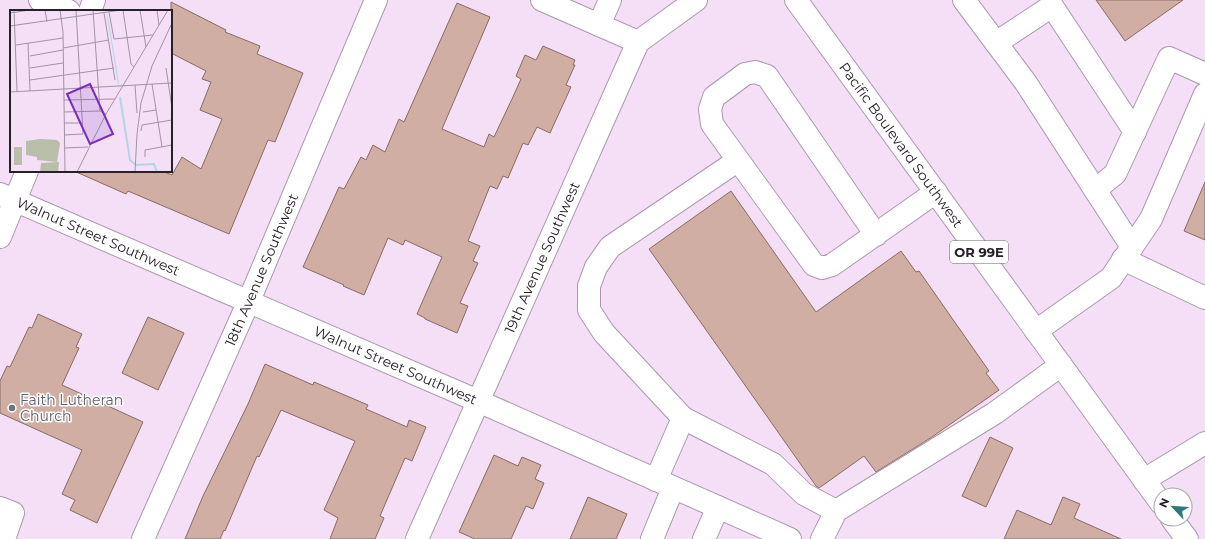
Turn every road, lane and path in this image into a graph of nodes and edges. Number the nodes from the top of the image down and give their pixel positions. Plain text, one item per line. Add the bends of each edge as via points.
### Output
1 (40, 0) edge
2 (94, 0) edge
3 (376, 0) edge
4 (542, 0) edge
5 (610, 0) edge
6 (696, 0) edge
7 (796, 0) edge
8 (964, 0) edge
9 (66, 10) edge
10 (90, 10) edge
11 (599, 25) junction
12 (638, 42) junction
13 (996, 43) junction
14 (1205, 74) edge
15 (1205, 94) edge
16 (1135, 132) junction
17 (737, 161) junction
18 (26, 172) edge
19 (1095, 190) junction
20 (936, 192) junction
21 (8, 197) edge
22 (876, 234) junction
23 (0, 237) edge
24 (1128, 253) junction
25 (1205, 298) edge
26 (248, 303) junction
27 (1036, 331) junction
28 (1061, 365) junction
29 (478, 402) junction
30 (682, 418) junction
31 (1205, 443) edge
32 (1144, 480) junction
33 (664, 484) junction
34 (1153, 492) edge
35 (0, 508) edge
36 (718, 508) junction
37 (836, 511) junction
38 (1178, 527) edge
39 (4, 539) edge
40 (143, 539) edge
41 (418, 539) edge
42 (652, 539) edge
43 (704, 539) edge
44 (790, 539) edge
45 (822, 539) edge
46 (1187, 539) edge

1 - 9 street
2 - 10 street
3 - 26 street, 18th Avenue Southwest
4 - 11 street
5 - 11 street
6 - 12 street
7 - 20 street, Pacific Boulevard Southwest / OR 99E
8 - 13 street
11 - 12 street
12 - 29 street, 19th Avenue Southwest
13 - 16 street via 1052,6
13 - 19 street via 1026,83
14 - 16 street via 1169,58
15 - 24 street via 1151,219
16 - 19 street via 1115,174
17 - 22 street via 814,265 822,268 832,266
17 - 22 street via 712,124 710,109 714,97 745,74 755,72 767,76
17 - 30 street via 610,247 596,267 588,286 589,310 604,333
18 - 21 street
19 - 24 street
20 - 22 street
20 - 27 street, Pacific Boulevard Southwest / OR 99E
21 - 23 street
21 - 26 street, Walnut Street Southwest
24 - 25 street
24 - 27 street via 1110,278
26 - 29 street, Walnut Street Southwest
26 - 40 street, 18th Avenue Southwest
27 - 28 street, Pacific Boulevard Southwest / OR 99E
28 - 32 street, Pacific Boulevard Southwest / OR 99E
28 - 37 street via 995,413
29 - 33 street, Walnut Street Southwest
29 - 41 street, 19th Avenue Southwest
30 - 33 street
30 - 37 street via 773,464 804,494
31 - 32 street
32 - 34 street, Pacific Boulevard Southwest / OR 99E
33 - 36 street, Walnut Street Southwest
33 - 42 street
35 - 39 street via 13,513
36 - 43 street
36 - 44 street, Walnut Street Southwest
37 - 45 street
38 - 46 street

